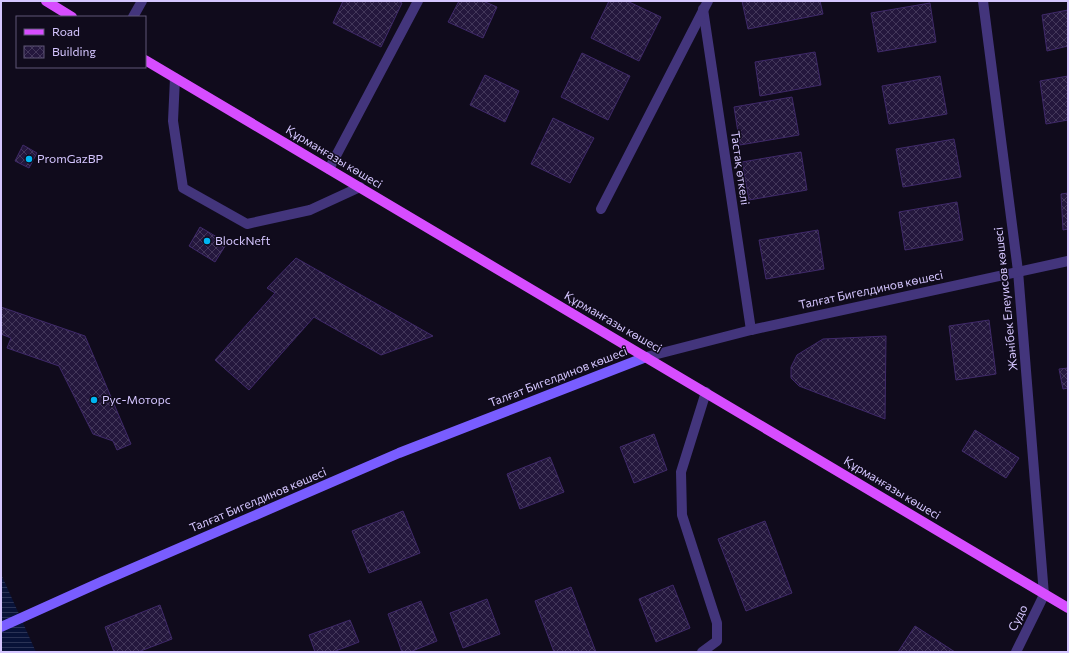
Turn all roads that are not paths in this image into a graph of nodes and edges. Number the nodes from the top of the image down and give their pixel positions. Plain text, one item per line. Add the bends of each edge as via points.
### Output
1 (46, 1) edge
2 (142, 1) edge
3 (418, 1) edge
4 (983, 1) edge
5 (705, 5) edge
6 (70, 16) edge
7 (134, 16) edge
8 (146, 61) edge
9 (175, 78) junction
10 (329, 169) junction
11 (360, 188) junction
12 (601, 209) dead end
13 (1068, 261) edge
14 (1018, 271) junction
15 (751, 330) junction
16 (646, 357) junction
17 (706, 392) junction
18 (1044, 595) junction
19 (1068, 608) edge
20 (1, 627) edge
21 (702, 652) edge
22 (1016, 652) edge

1 - 6 main road
2 - 7 street
3 - 10 street
4 - 14 street, Жәнібек Елеуисов көшесі
5 - 12 street, Тастақ өткелі
5 - 15 street, Тастақ өткелі
8 - 9 main road, Құрманғазы көшесі
9 - 10 main road, Құрманғазы көшесі
9 - 11 street via 173,120 183,188 247,224 310,210
10 - 11 main road, Құрманғазы көшесі
11 - 16 main road, Құрманғазы көшесі
13 - 14 street, Талғат Бигелдинов көшесі
14 - 15 street, Талғат Бигелдинов көшесі
14 - 18 street, Жәнібек Елеуисов көшесі
15 - 16 street, Талғат Бигелдинов көшесі
16 - 17 main road, Құрманғазы көшесі
16 - 20 street, Талғат Бигелдинов көшесі via 399,453
17 - 18 main road, Құрманғазы көшесі
17 - 21 street via 682,472 682,516 717,623 717,641
18 - 19 main road, Құрманғазы көшесі
18 - 22 street, Судо

